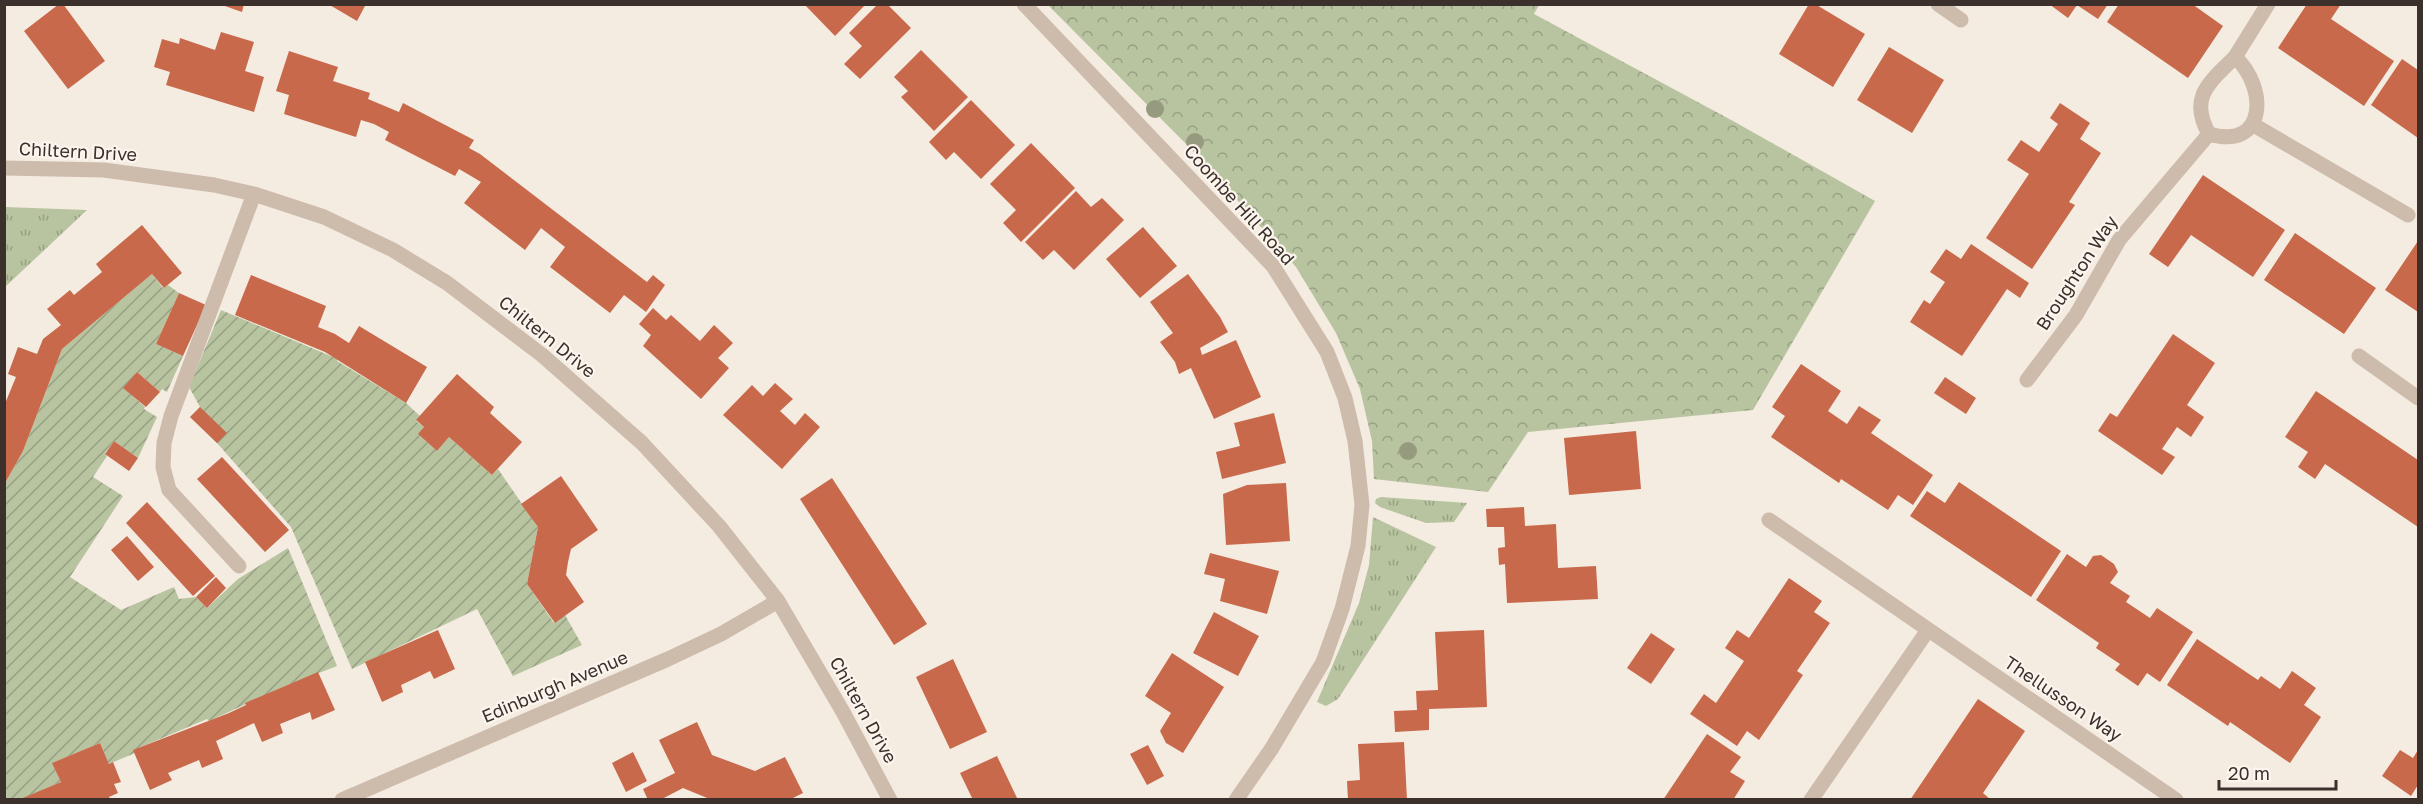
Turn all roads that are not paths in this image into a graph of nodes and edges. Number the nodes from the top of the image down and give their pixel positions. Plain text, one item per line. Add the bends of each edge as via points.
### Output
1 (1024, 4) edge
2 (1938, 4) edge
3 (2268, 4) edge
4 (1961, 20) dead end
5 (2235, 57) junction
6 (2252, 124) junction
7 (2210, 134) junction
8 (4, 168) edge
9 (254, 194) junction
10 (2408, 215) dead end
11 (2359, 356) dead end
12 (2027, 380) dead end
13 (2418, 398) edge
14 (1769, 520) dead end
15 (239, 566) dead end
16 (778, 601) junction
17 (1928, 630) junction
18 (368, 795) edge
19 (342, 800) edge
20 (890, 800) edge
21 (1236, 800) edge
22 (1811, 800) edge
23 (2176, 800) edge

1 - 21 street, Coombe Hill Road via 1273,266 1327,351 1345,398 1362,505 1358,546 1342,609 1323,662
2 - 4 street
3 - 5 street
5 - 6 street via 2247,69 2255,86 2256,114
5 - 7 street via 2204,92 2199,111
6 - 7 street via 2241,134
6 - 10 street
7 - 12 street, Broughton Way via 2119,240 2076,315
8 - 9 street, Chiltern Drive via 104,170
9 - 15 street via 171,416 163,467 169,490
9 - 16 street, Chiltern Drive via 324,217 393,250 447,282 542,355 642,443 719,526
11 - 13 street
14 - 17 street, Thellusson Way
16 - 18 street, Edinburgh Avenue via 721,634
16 - 20 street, Chiltern Drive
17 - 22 street
17 - 23 street, Thellusson Way
18 - 19 street, Edinburgh Avenue

